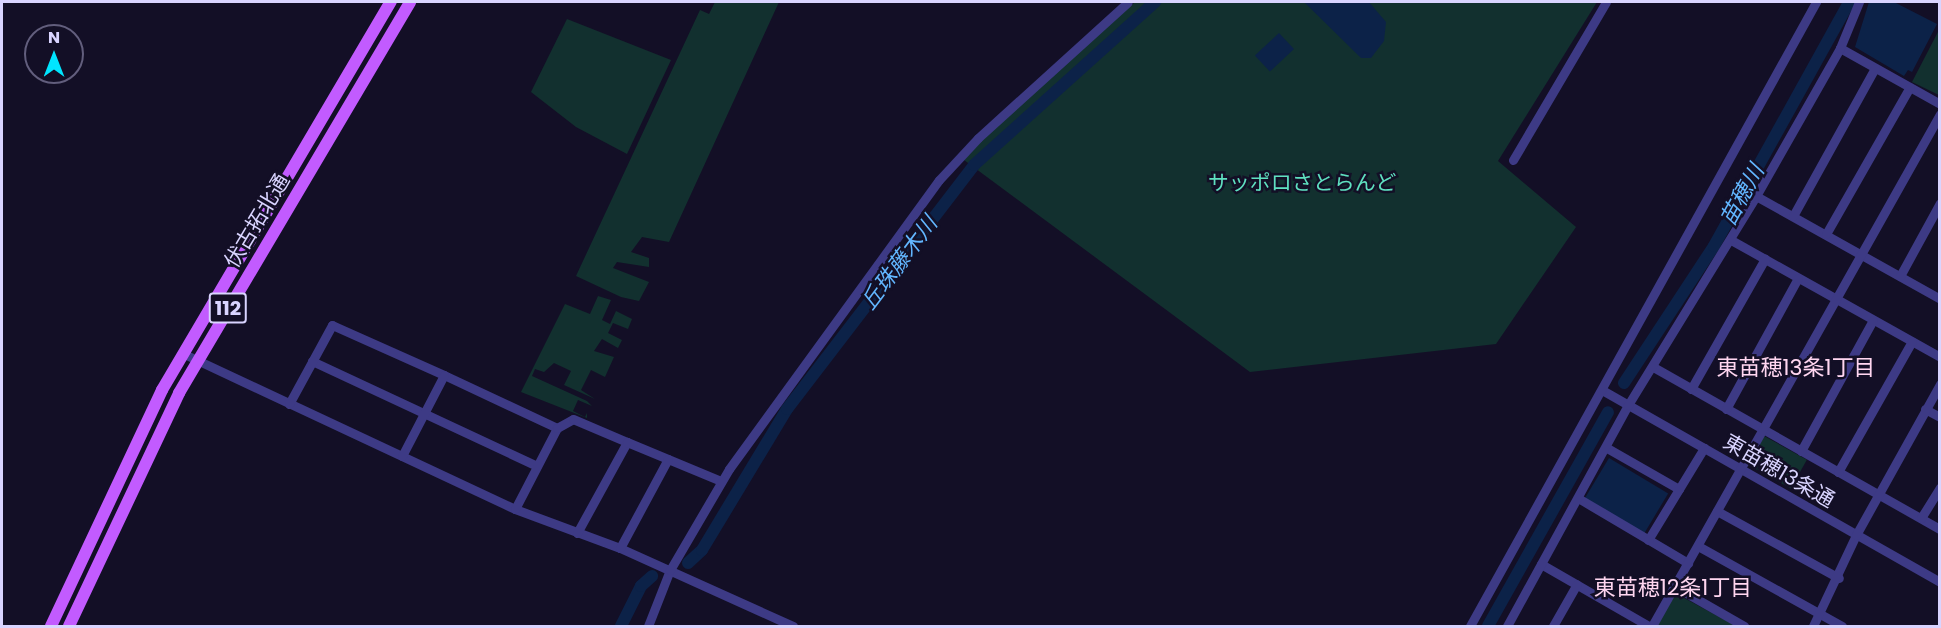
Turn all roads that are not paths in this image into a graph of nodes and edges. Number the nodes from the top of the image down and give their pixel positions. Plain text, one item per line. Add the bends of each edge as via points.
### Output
1 (391, 2) edge
2 (410, 2) edge
3 (1128, 2) edge
4 (1606, 2) edge
5 (1816, 2) edge
6 (1860, 2) edge
7 (1840, 48) junction
8 (1875, 68) junction
9 (1910, 87) junction
10 (1940, 104) edge
11 (1940, 114) edge
12 (1513, 160) dead end
13 (1756, 196) junction
14 (1940, 203) edge
15 (1793, 216) junction
16 (1826, 234) junction
17 (1731, 240) junction
18 (1861, 255) junction
19 (1765, 259) junction
20 (1900, 276) junction
21 (1798, 278) junction
22 (1938, 295) edge
23 (1836, 299) junction
24 (1874, 320) junction
25 (1912, 341) junction
26 (182, 353) junction
27 (1940, 357) edge
28 (197, 361) junction
29 (312, 361) junction
30 (1655, 368) junction
31 (444, 375) junction
32 (1940, 384) edge
33 (1691, 389) junction
34 (1602, 390) junction
35 (289, 404) junction
36 (1628, 405) junction
37 (1726, 409) junction
38 (1925, 409) junction
39 (424, 414) junction
40 (1940, 417) edge
41 (557, 428) junction
42 (1762, 430) junction
43 (627, 442) junction
44 (1607, 447) junction
45 (1704, 448) junction
46 (1801, 451) junction
47 (402, 456) junction
48 (668, 459) junction
49 (537, 466) junction
50 (1740, 470) junction
51 (1838, 472) junction
52 (722, 481) junction
53 (1940, 487) edge
54 (1679, 489) junction
55 (1878, 495) junction
56 (1578, 498) junction
57 (515, 509) junction
58 (1718, 511) junction
59 (1921, 518) junction
60 (1940, 529) edge
61 (577, 533) junction
62 (1856, 535) junction
63 (1648, 540) junction
64 (1698, 546) junction
65 (620, 548) junction
66 (1688, 563) junction
67 (1541, 564) junction
68 (670, 570) junction
69 (1839, 578) junction
70 (1940, 582) edge
71 (1577, 584) junction
72 (1674, 586) junction
73 (661, 592) junction
74 (1820, 614) junction
75 (51, 627) edge
76 (69, 627) edge
77 (640, 627) edge
78 (648, 627) edge
79 (793, 627) edge
80 (1470, 627) edge
81 (1506, 627) edge
82 (1553, 627) edge
83 (1650, 627) edge
84 (1744, 627) edge
85 (1813, 627) edge
86 (1842, 627) edge

1 - 26 main road, 伏古拓北通 / 112
2 - 28 main road, 伏古拓北通 / 112
3 - 52 street via 978,138 939,180
4 - 12 street
5 - 34 street
6 - 7 street
7 - 8 street
7 - 13 street
8 - 9 street
8 - 15 street
9 - 10 street
9 - 16 street
11 - 18 street
13 - 15 street
13 - 17 street
14 - 20 street
15 - 16 street
16 - 18 street
17 - 19 street
17 - 30 street
18 - 20 street
18 - 23 street
19 - 21 street
19 - 33 street
20 - 22 street
21 - 23 street
21 - 37 street
23 - 24 street
23 - 42 street
24 - 25 street
24 - 46 street
25 - 27 street
25 - 51 street
26 - 28 street
26 - 75 main road, 伏古拓北通 / 112
28 - 35 street
28 - 76 main road, 伏古拓北通 / 112
29 - 31 street via 332,325
29 - 35 street
29 - 39 street
30 - 33 street
30 - 36 street
31 - 39 street
31 - 41 street
32 - 38 street
33 - 37 street
34 - 36 street, 東苗穂13条通
34 - 80 street
35 - 47 street
36 - 44 street
36 - 45 street, 東苗穂13条通
37 - 42 street
38 - 40 street
38 - 55 street
39 - 47 street
39 - 49 street
41 - 43 street via 573,419
41 - 49 street
42 - 46 street
42 - 50 street
43 - 48 street
43 - 61 street
44 - 54 street
44 - 56 street
45 - 50 street, 東苗穂13条通
45 - 54 street
46 - 51 street
47 - 57 street
48 - 52 street
48 - 65 street
49 - 57 street
50 - 58 street
50 - 62 street, 東苗穂13条通
51 - 55 street
52 - 68 street
53 - 59 street
54 - 63 street
55 - 59 street
55 - 62 street
56 - 63 street
56 - 67 street
57 - 61 street
58 - 64 street
58 - 69 street
59 - 60 street
61 - 65 street
62 - 69 street
62 - 70 street, 東苗穂13条通
63 - 66 street
64 - 66 street
64 - 74 street
65 - 68 street
66 - 72 street
67 - 71 street
67 - 81 street
68 - 73 street
68 - 79 street
69 - 74 street
71 - 82 street
71 - 83 street
72 - 83 street
72 - 84 street
73 - 77 street
73 - 78 street
74 - 85 street
74 - 86 street

